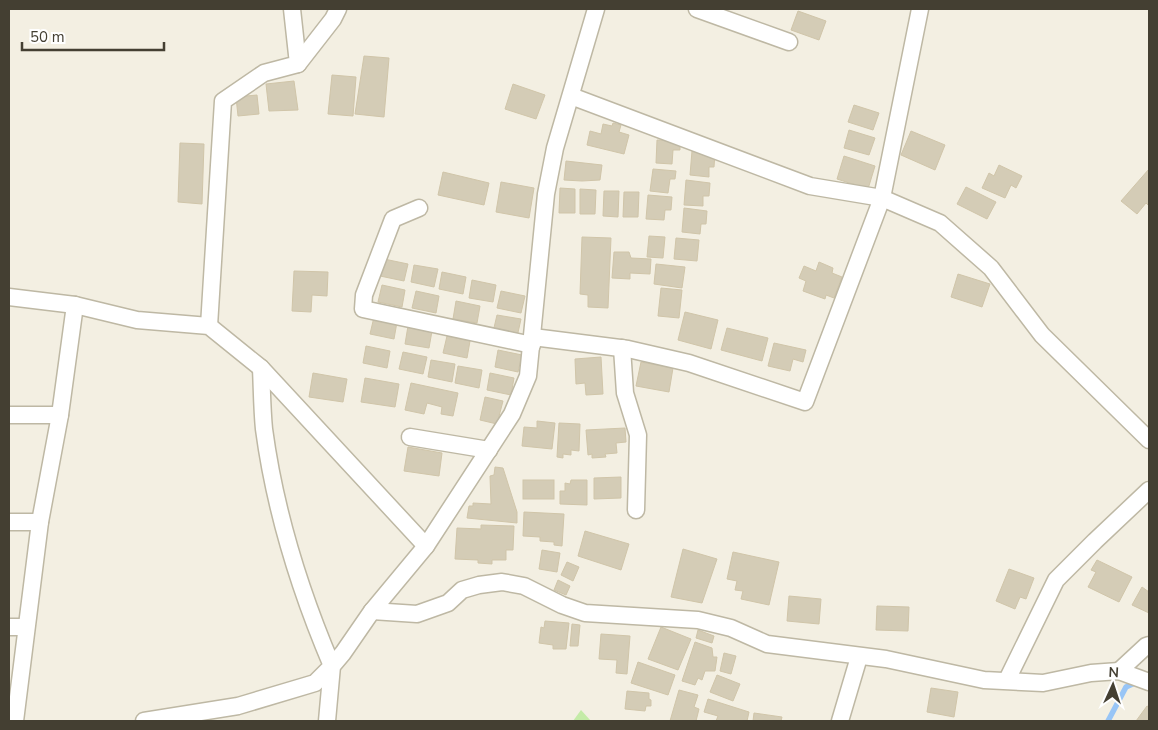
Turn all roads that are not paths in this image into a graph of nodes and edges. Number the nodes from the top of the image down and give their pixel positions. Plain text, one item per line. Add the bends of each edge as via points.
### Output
1 (292, 9) edge
2 (338, 9) edge
3 (596, 9) edge
4 (697, 9) edge
5 (920, 9) edge
6 (789, 42) dead end
7 (298, 64) junction
8 (570, 96) junction
9 (882, 198) junction
10 (419, 208) dead end
11 (9, 297) edge
12 (75, 306) junction
13 (209, 326) junction
14 (532, 341) junction
15 (622, 348) junction
16 (260, 368) junction
17 (60, 415) junction
18 (9, 416) edge
19 (410, 437) dead end
20 (1149, 440) edge
21 (489, 450) junction
22 (1149, 490) edge
23 (636, 510) dead end
24 (9, 522) edge
25 (40, 522) junction
26 (426, 546) junction
27 (372, 611) junction
28 (9, 627) edge
29 (26, 627) junction
30 (1149, 645) edge
31 (859, 656) junction
32 (332, 666) junction
33 (1119, 671) junction
34 (1144, 679) edge
35 (1006, 680) junction
36 (15, 721) edge
37 (144, 721) edge
38 (327, 721) edge
39 (840, 721) edge

1 - 7 street
2 - 7 street
3 - 8 street
4 - 6 street
5 - 9 street
7 - 13 street via 264,73 223,101
8 - 9 street via 810,186
8 - 14 street via 546,194
9 - 15 street via 805,402 689,363
9 - 20 street via 940,223 991,268 1042,335
10 - 14 street via 392,219 364,295 363,309
11 - 12 street
12 - 13 street via 137,320
12 - 17 street
13 - 16 street
14 - 15 street
14 - 21 street via 528,376 519,399
15 - 23 street via 625,393 638,435
16 - 26 street
16 - 32 street via 264,429 276,493 301,586
17 - 18 street
17 - 25 street
19 - 21 street
21 - 26 street
22 - 35 street via 1056,580
24 - 25 street
25 - 29 street
26 - 27 street
27 - 31 street via 417,614 448,602 462,590 502,582 524,586 584,613 698,620 731,628 767,644
27 - 32 street
28 - 29 street
29 - 36 street
30 - 33 street
31 - 35 street via 984,680
31 - 39 street
32 - 37 street via 315,683 238,706
32 - 38 street
33 - 34 street
33 - 35 street via 1043,682

